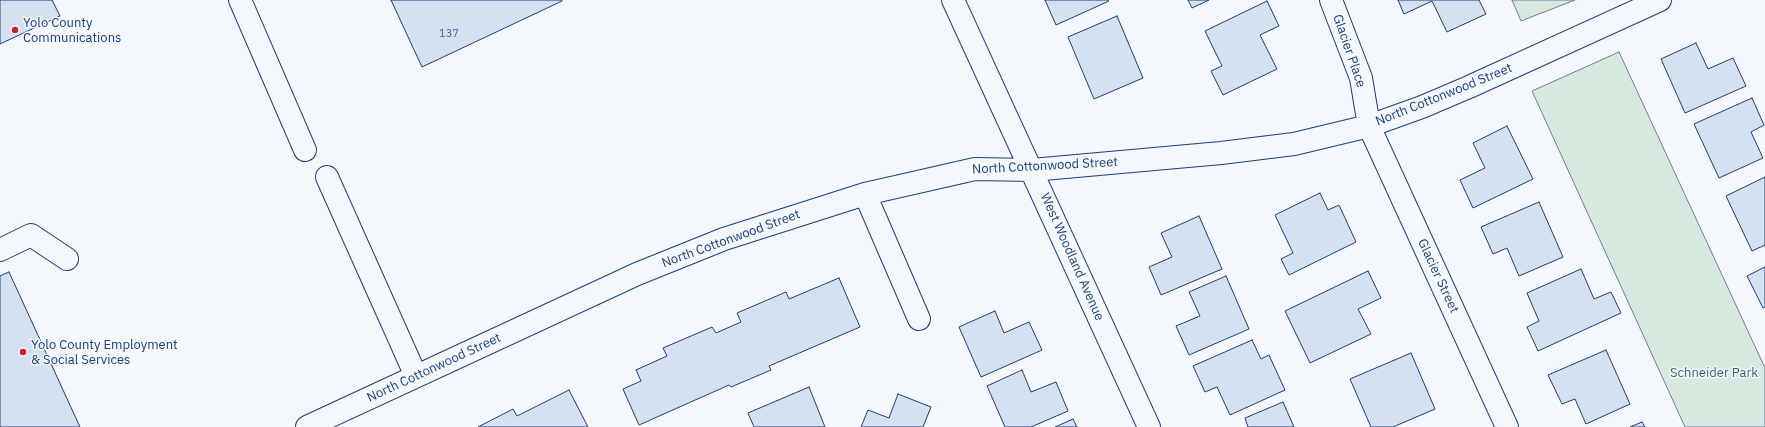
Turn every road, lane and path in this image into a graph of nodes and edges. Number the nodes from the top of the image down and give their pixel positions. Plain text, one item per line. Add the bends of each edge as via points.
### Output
1 (240, 0) edge
2 (953, 0) edge
3 (1331, 0) edge
4 (1660, 0) edge
5 (1369, 126) junction
6 (305, 150) dead end
7 (1032, 170) junction
8 (326, 177) dead end
9 (864, 194) junction
10 (0, 250) edge
11 (67, 259) dead end
12 (919, 319) dead end
13 (416, 376) junction
14 (307, 427) edge
15 (1149, 427) edge
16 (1507, 427) edge

1 - 6 street
2 - 7 street, West Woodland Avenue
3 - 5 street, Glacier Place via 1361,78
4 - 5 street, North Cottonwood Street via 1469,87
5 - 7 street, North Cottonwood Street via 1294,144
5 - 16 street, Glacier Street
7 - 9 street, North Cottonwood Street via 975,169
7 - 15 street, West Woodland Avenue
8 - 13 street
9 - 12 street
9 - 13 street, North Cottonwood Street via 724,239 644,272
10 - 11 street via 31,235
13 - 14 street, North Cottonwood Street

